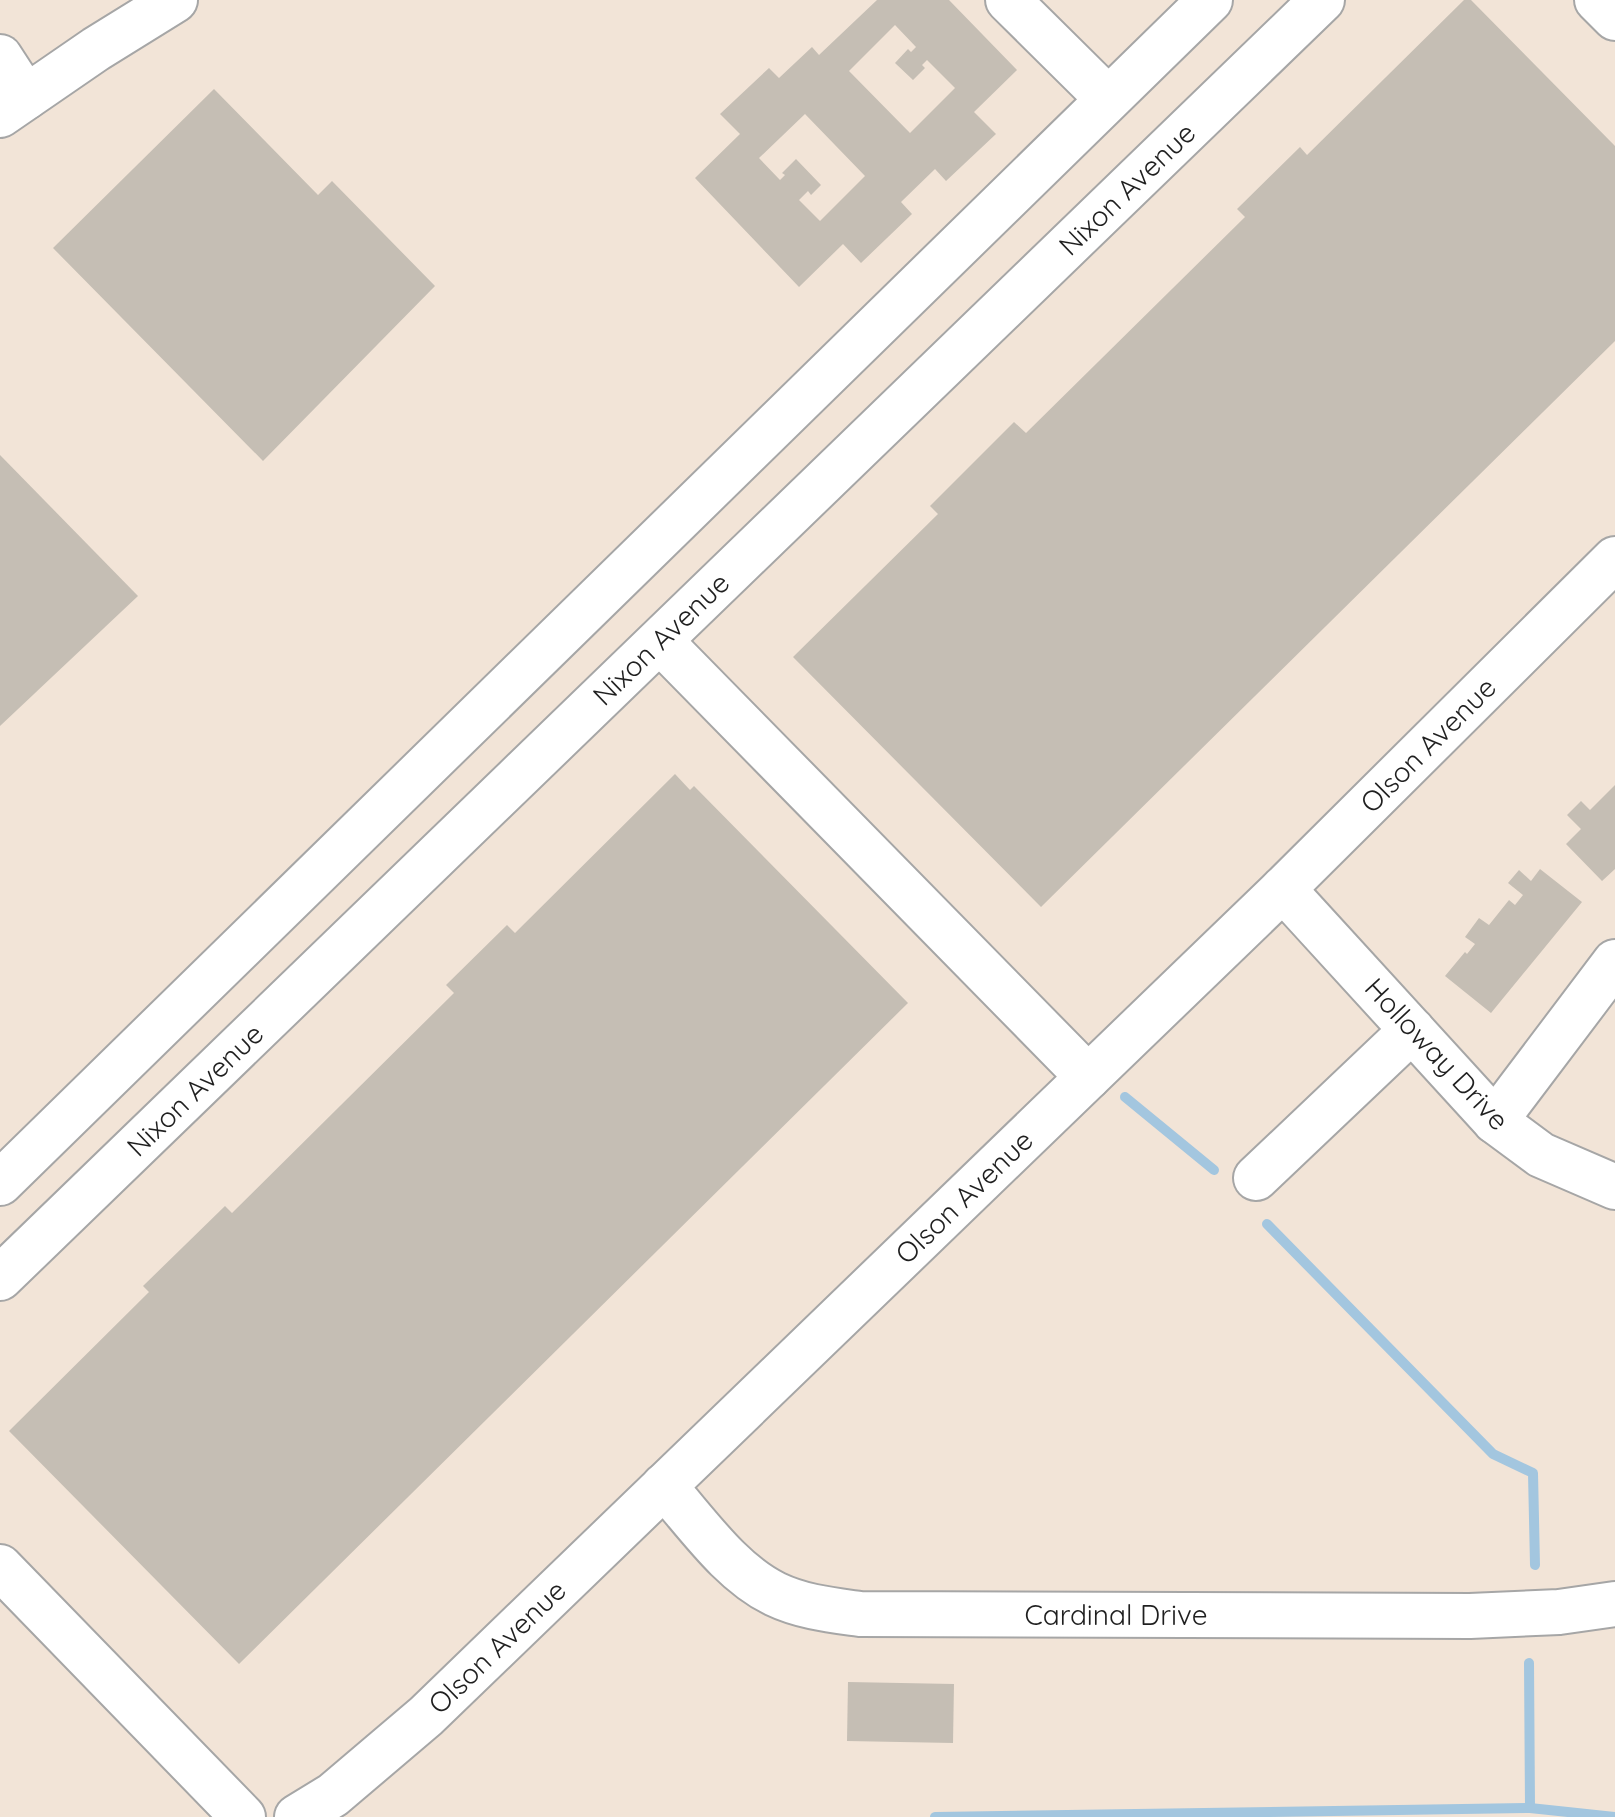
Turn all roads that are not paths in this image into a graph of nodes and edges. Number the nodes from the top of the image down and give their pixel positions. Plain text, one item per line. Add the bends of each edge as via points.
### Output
1 (175, 0) edge
2 (1008, 0) edge
3 (1210, 0) edge
4 (1322, 0) edge
5 (1597, 0) edge
6 (1615, 18) edge
7 (0, 57) edge
8 (1108, 99) junction
9 (13, 106) edge
10 (1615, 559) edge
11 (660, 641) junction
12 (1283, 889) junction
13 (1615, 962) edge
14 (1412, 1030) junction
15 (1088, 1077) junction
16 (1495, 1121) junction
17 (1256, 1178) dead end
18 (0, 1183) edge
19 (1615, 1187) edge
20 (0, 1278) edge
21 (664, 1486) junction
22 (0, 1567) edge
23 (1615, 1604) edge
24 (243, 1817) edge
25 (297, 1817) edge

1 - 9 street
2 - 8 street
3 - 8 street
4 - 11 street, Nixon Avenue
5 - 6 street
7 - 9 street
8 - 18 street
10 - 12 street, Olson Avenue
11 - 15 street
11 - 20 street, Nixon Avenue
12 - 14 street, Holloway Drive
12 - 15 street, Olson Avenue
13 - 16 street
14 - 16 street, Holloway Drive
14 - 17 street
15 - 21 street, Olson Avenue
16 - 19 street, Holloway Drive via 1541,1155
21 - 23 street, Cardinal Drive via 738,1569 775,1594 860,1614 1470,1616
21 - 25 street, Olson Avenue via 426,1716 333,1795
22 - 24 street

